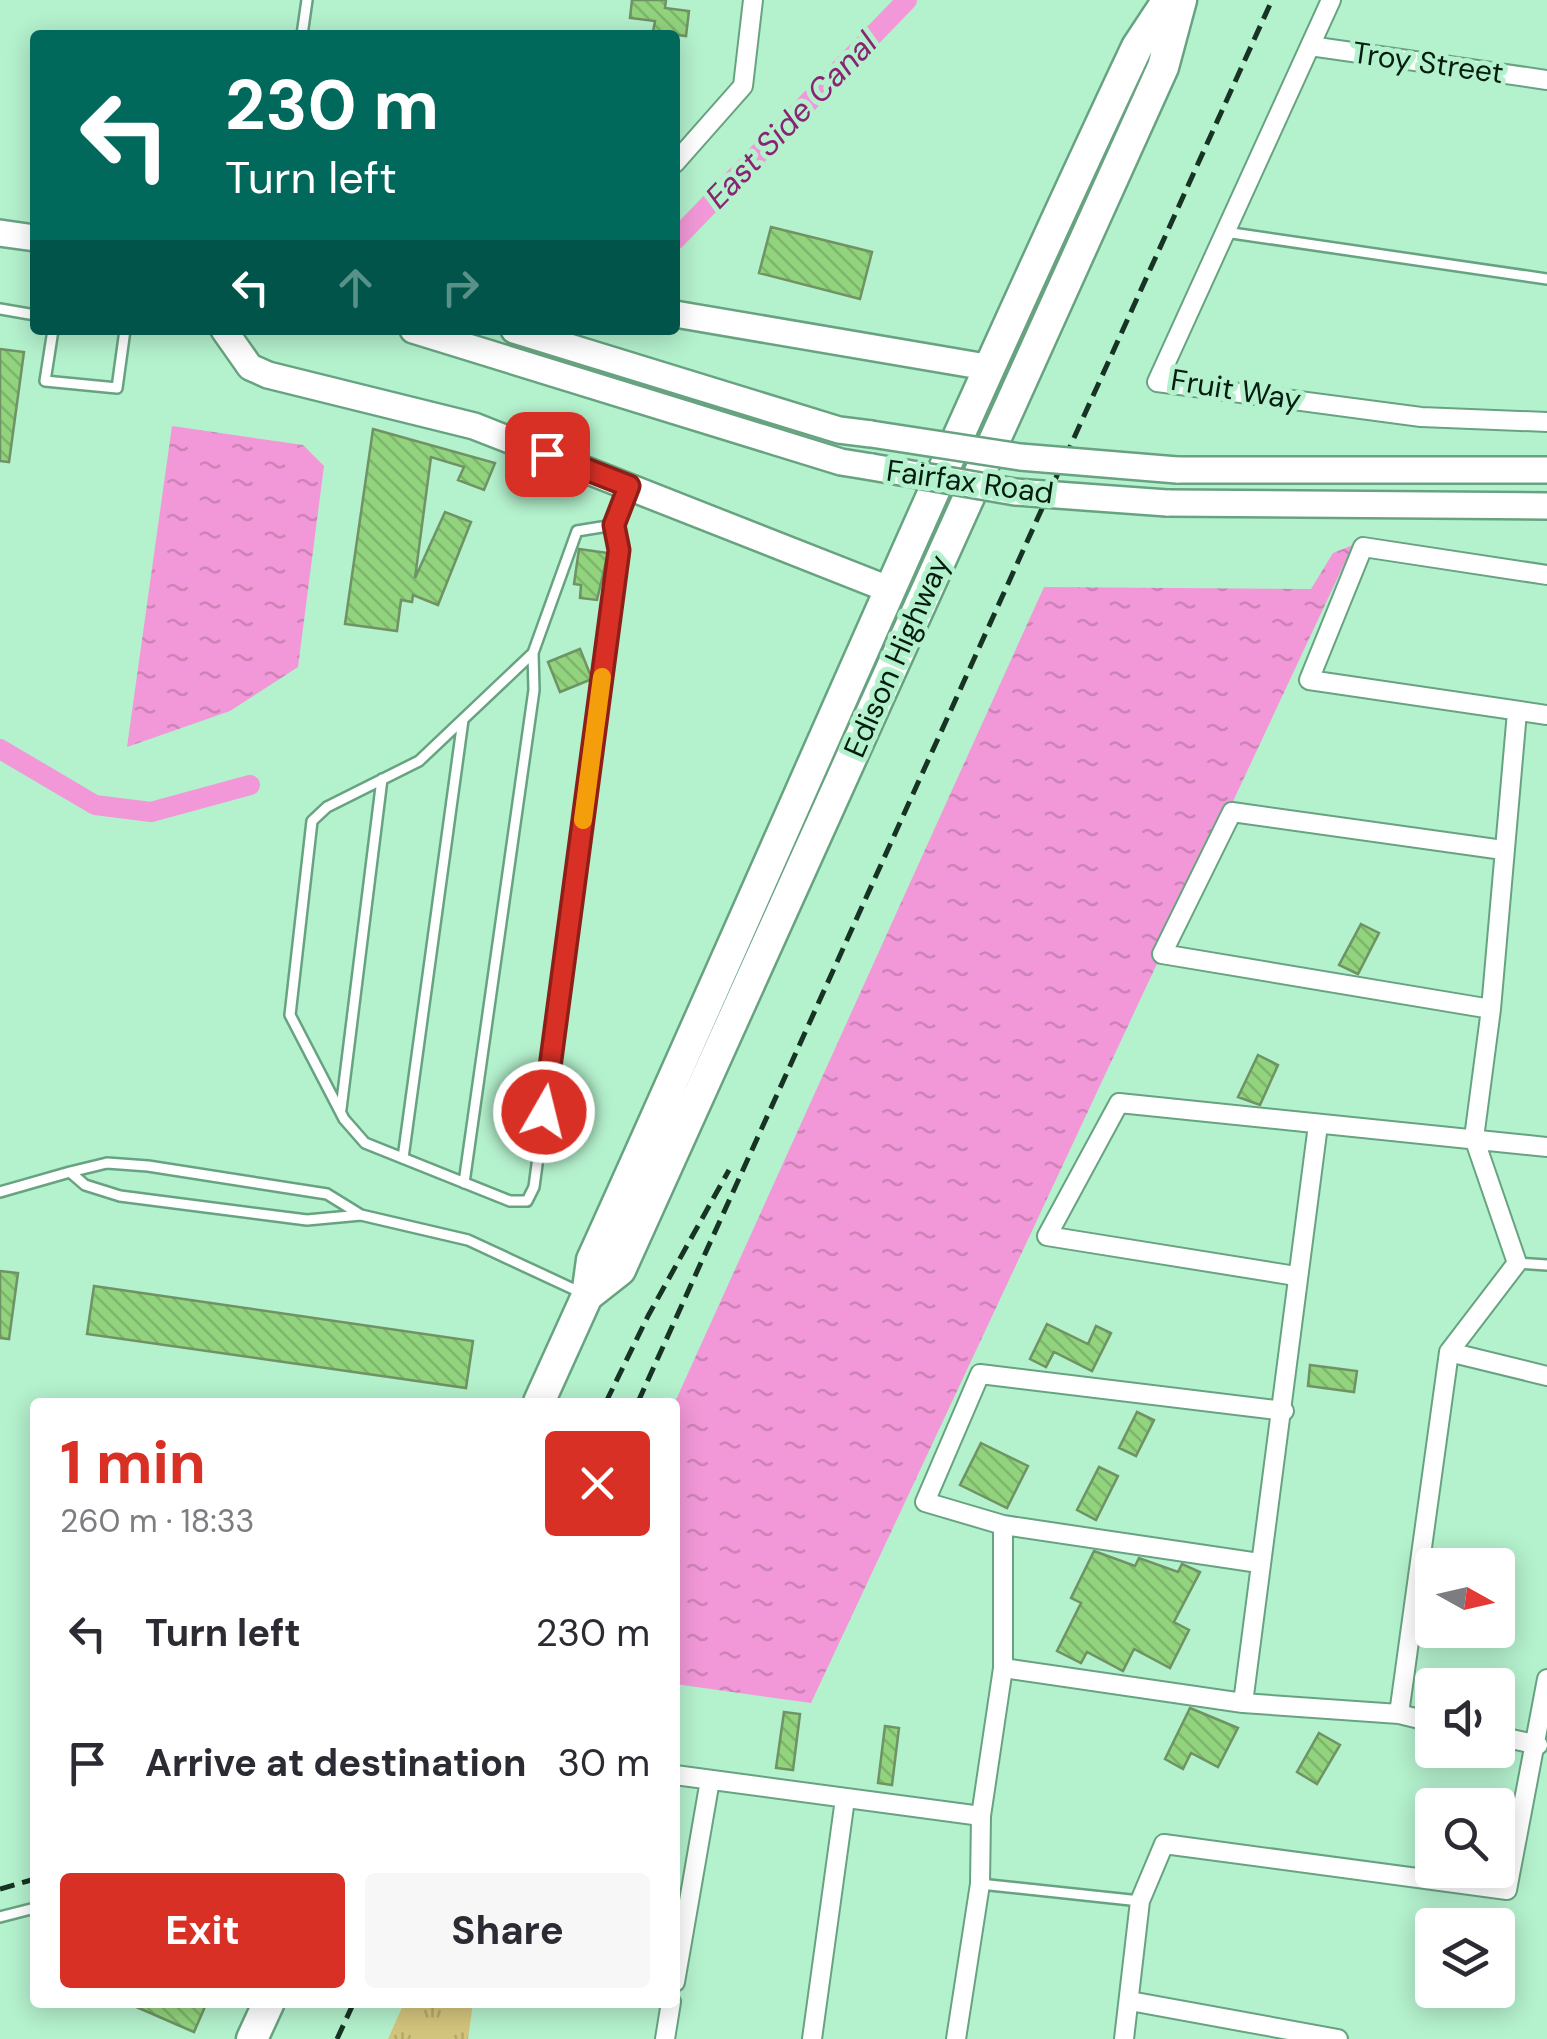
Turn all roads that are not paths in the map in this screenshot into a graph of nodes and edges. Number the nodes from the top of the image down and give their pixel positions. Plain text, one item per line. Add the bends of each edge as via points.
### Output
1 (307, 0) edge
2 (753, 0) edge
3 (1168, 0) edge
4 (1180, 0) edge
5 (1331, 0) edge
6 (303, 30) edge
7 (1310, 46) junction
8 (1547, 80) edge
9 (680, 157) edge
10 (1225, 232) junction
11 (0, 233) edge
12 (30, 237) edge
13 (1547, 279) edge
14 (0, 309) edge
15 (30, 314) edge
16 (680, 315) edge
17 (53, 335) edge
18 (124, 335) edge
19 (236, 335) edge
20 (429, 335) edge
21 (530, 335) edge
22 (986, 367) junction
23 (1547, 422) edge
24 (1547, 470) edge
25 (629, 486) junction
26 (1547, 506) edge
27 (614, 525) junction
28 (1547, 575) edge
29 (888, 589) junction
30 (533, 654) junction
31 (1517, 712) junction
32 (1547, 715) edge
33 (463, 720) junction
34 (382, 779) junction
35 (1504, 850) junction
36 (1491, 1009) junction
37 (340, 1112) junction
38 (1318, 1125) junction
39 (1474, 1138) junction
40 (1547, 1148) edge
41 (404, 1158) junction
42 (70, 1172) junction
43 (464, 1183) junction
44 (0, 1192) edge
45 (361, 1215) junction
46 (1517, 1263) junction
47 (1547, 1265) edge
48 (1296, 1276) junction
49 (587, 1296) junction
50 (1449, 1352) junction
51 (1547, 1376) edge
52 (541, 1398) edge
53 (1284, 1411) junction
54 (1004, 1526) junction
55 (1259, 1564) junction
56 (1004, 1668) junction
57 (1547, 1679) edge
58 (1243, 1703) junction
59 (1400, 1714) junction
60 (1415, 1718) edge
61 (1515, 1740) edge
62 (1538, 1745) junction
63 (680, 1776) edge
64 (710, 1780) junction
65 (846, 1799) junction
66 (981, 1816) junction
67 (980, 1884) junction
68 (1140, 1901) junction
69 (30, 1909) edge
70 (0, 1917) edge
71 (680, 1953) edge
72 (1130, 2002) junction
73 (265, 2008) edge
74 (671, 2008) edge
75 (252, 2039) edge
76 (665, 2039) edge
77 (812, 2039) edge
78 (956, 2039) edge
79 (1124, 2039) edge
80 (1338, 2039) edge

1 - 6 lane
2 - 9 street via 742,86
3 - 22 main road, Edison Highway via 1137,47
4 - 49 main road, Edison Highway via 1163,67 629,1252 620,1270
5 - 7 street, Fruit Way
7 - 8 street, Troy Street
7 - 10 street, Fruit Way
10 - 13 lane
10 - 23 street, Fruit Way via 1157,382 1421,417
11 - 12 main road
14 - 15 lane
16 - 22 main road
17 - 18 lane via 45,381 117,388
19 - 25 main road via 250,367 268,376 474,426
20 - 26 main road, Fairfax Road, bridge via 841,462 1015,492 1166,503
21 - 24 main road, Fairfax Road, bridge via 840,430 1020,457 1176,470
22 - 29 main road, Edison Highway
25 - 27 lane
25 - 29 main road
27 - 30 lane via 577,532
27 - 43 lane via 619,550 534,1188 527,1201 510,1201
28 - 31 street via 1363,546 1309,680
29 - 49 main road, Edison Highway via 592,1260
30 - 33 lane
30 - 43 lane via 534,690
31 - 32 street
31 - 35 street
33 - 34 lane via 419,761
33 - 41 lane
34 - 37 lane
34 - 37 lane via 312,821 290,1015
35 - 36 street
35 - 36 street via 1232,812 1162,954
36 - 39 street
37 - 41 lane via 365,1143
38 - 39 street
38 - 48 street
38 - 48 street via 1119,1104 1046,1236
39 - 40 street
39 - 46 street
41 - 43 lane
42 - 44 lane
42 - 45 lane via 85,1185 120,1196 307,1220
42 - 45 lane via 108,1163 153,1166 327,1194
45 - 49 lane via 468,1240
46 - 47 lane
46 - 50 street
48 - 53 street
49 - 52 main road, Edison Highway
50 - 51 street
50 - 59 street
53 - 54 street via 980,1374 925,1502
53 - 55 street
54 - 55 street
54 - 56 street
55 - 58 street
56 - 58 street
56 - 66 street
57 - 62 street
58 - 59 street
59 - 60 street
61 - 62 street
62 - 68 street via 1507,1890 1164,1844
63 - 64 street
64 - 65 street
64 - 71 street
65 - 66 street
65 - 77 street
66 - 67 street
67 - 68 lane
67 - 78 street
68 - 72 street
69 - 70 lane
72 - 79 street
72 - 80 street
73 - 75 main road
74 - 76 street

